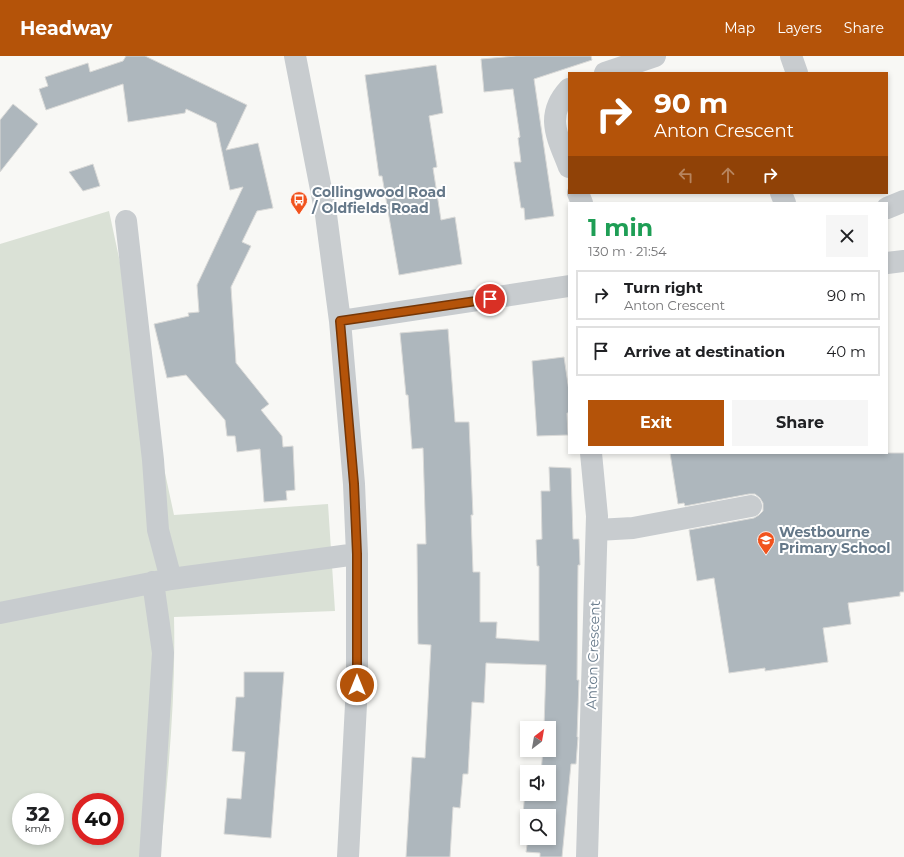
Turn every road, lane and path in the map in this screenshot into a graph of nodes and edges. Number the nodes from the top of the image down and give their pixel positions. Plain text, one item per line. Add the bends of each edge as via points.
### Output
1 (295, 56) edge
2 (655, 56) edge
3 (791, 56) edge
4 (608, 72) edge
5 (797, 72) edge
6 (568, 90) edge
7 (568, 164) edge
8 (882, 202) edge
9 (904, 202) edge
10 (126, 221) dead end
11 (904, 261) edge
12 (888, 263) edge
13 (568, 286) edge
14 (340, 321) junction
15 (591, 454) edge
16 (751, 506) dead end
17 (597, 530) junction
18 (357, 554) junction
19 (162, 580) junction
20 (0, 613) edge
21 (150, 857) edge
22 (348, 857) edge
23 (587, 857) edge

1 - 14 street via 326,215
2 - 4 street
3 - 5 street
6 - 7 street via 557,106 554,120
8 - 9 street
10 - 19 street via 153,460
11 - 12 street
13 - 14 street
14 - 18 street via 354,484
15 - 17 street, Anton Crescent
16 - 17 street via 633,528
17 - 23 street, Anton Crescent
18 - 19 street
18 - 22 street via 357,685
19 - 20 street
19 - 21 street via 162,653

